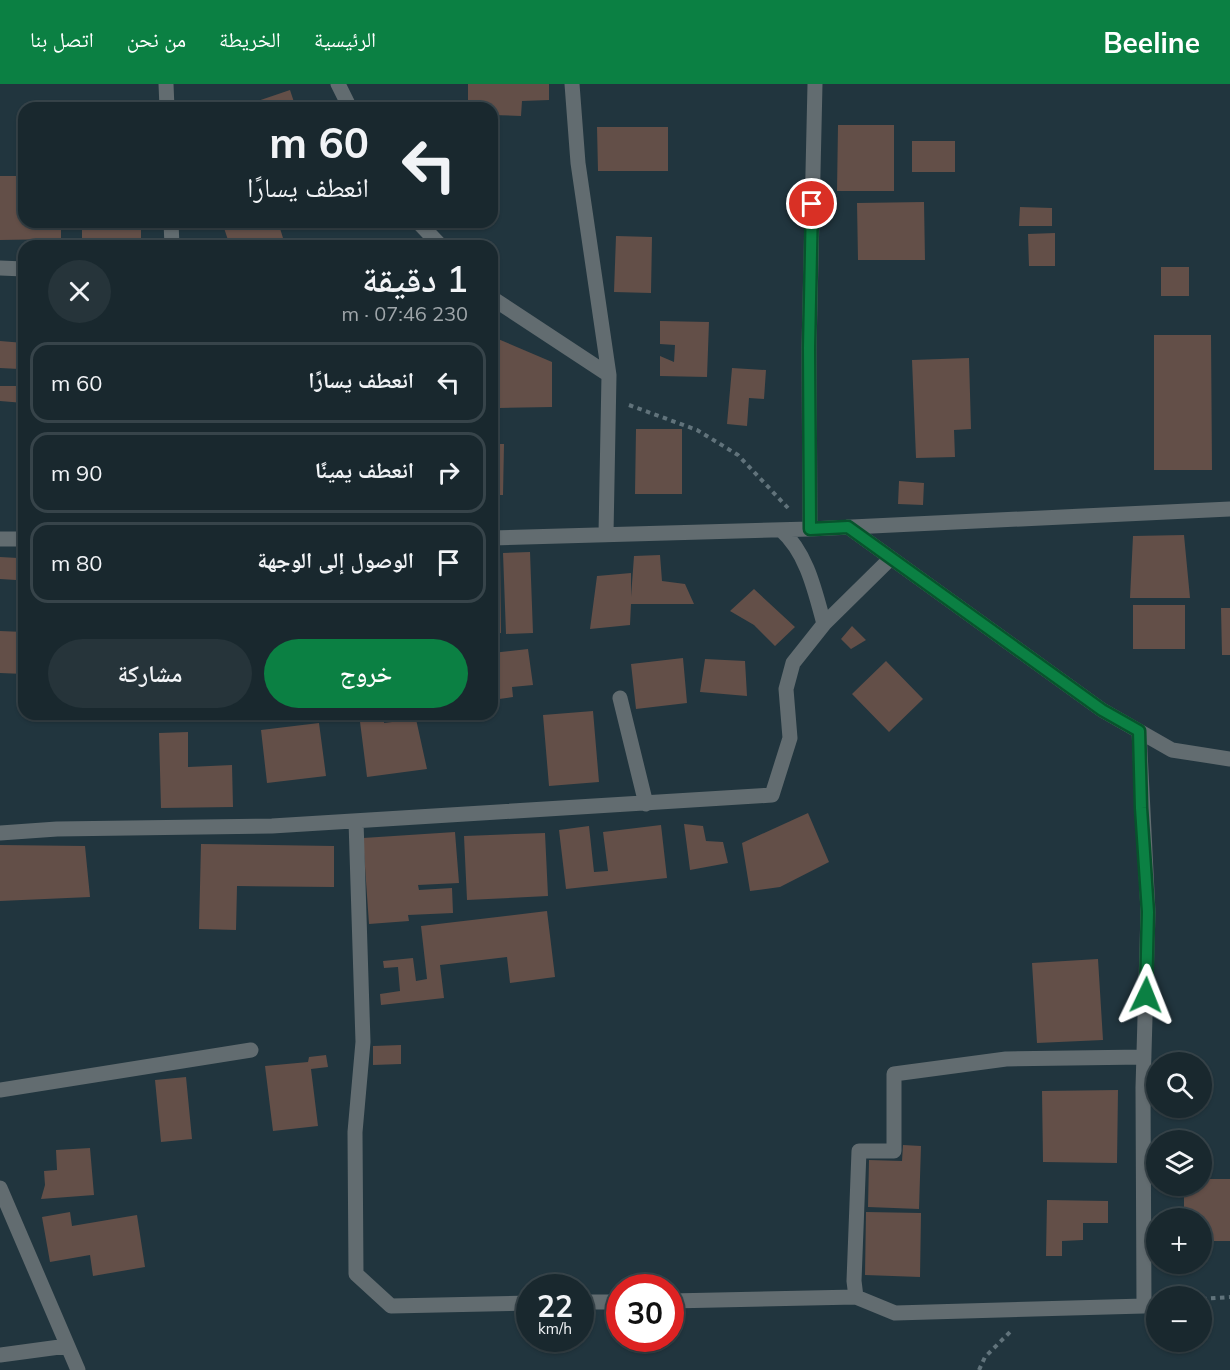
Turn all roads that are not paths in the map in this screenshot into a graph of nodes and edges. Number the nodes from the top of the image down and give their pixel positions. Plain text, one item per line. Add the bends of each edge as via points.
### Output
1 (166, 84) edge
2 (338, 84) edge
3 (572, 84) edge
4 (815, 84) edge
5 (167, 102) edge
6 (347, 102) edge
7 (424, 228) edge
8 (435, 240) edge
9 (0, 268) edge
10 (18, 268) edge
11 (498, 302) edge
12 (609, 375) junction
13 (1230, 509) edge
14 (848, 527) junction
15 (810, 529) junction
16 (781, 530) junction
17 (606, 534) junction
18 (498, 538) edge
19 (0, 539) edge
20 (18, 539) edge
21 (891, 558) junction
22 (824, 624) junction
23 (620, 698) dead end
24 (1139, 731) junction
25 (1230, 759) edge
26 (646, 804) junction
27 (356, 821) junction
28 (0, 833) edge
29 (251, 1050) dead end
30 (1144, 1057) junction
31 (0, 1090) edge
32 (0, 1188) edge
33 (856, 1297) junction
34 (684, 1301) edge
35 (516, 1303) edge
36 (67, 1346) junction
37 (0, 1355) edge
38 (78, 1370) edge

1 - 5 street
2 - 6 street
3 - 12 street via 578,163
4 - 15 street via 809,348
7 - 8 street
9 - 10 street
11 - 12 street
12 - 17 street
13 - 14 street
14 - 15 street
14 - 21 street
15 - 16 street
16 - 17 street
16 - 22 street via 793,540 814,586
17 - 18 street
19 - 20 street
21 - 22 street
21 - 24 street via 1102,710
22 - 26 street via 793,663 786,689 790,738 771,795
23 - 26 street
24 - 25 street via 1172,750
24 - 30 street via 1148,912
26 - 27 street
27 - 28 street
27 - 35 street via 363,1042 355,1132 356,1274 391,1306
29 - 31 street
30 - 33 street via 1005,1059 894,1074 894,1151 859,1151
30 - 33 street via 1144,1306 895,1313
32 - 36 street
33 - 34 street
36 - 37 street
36 - 38 street

